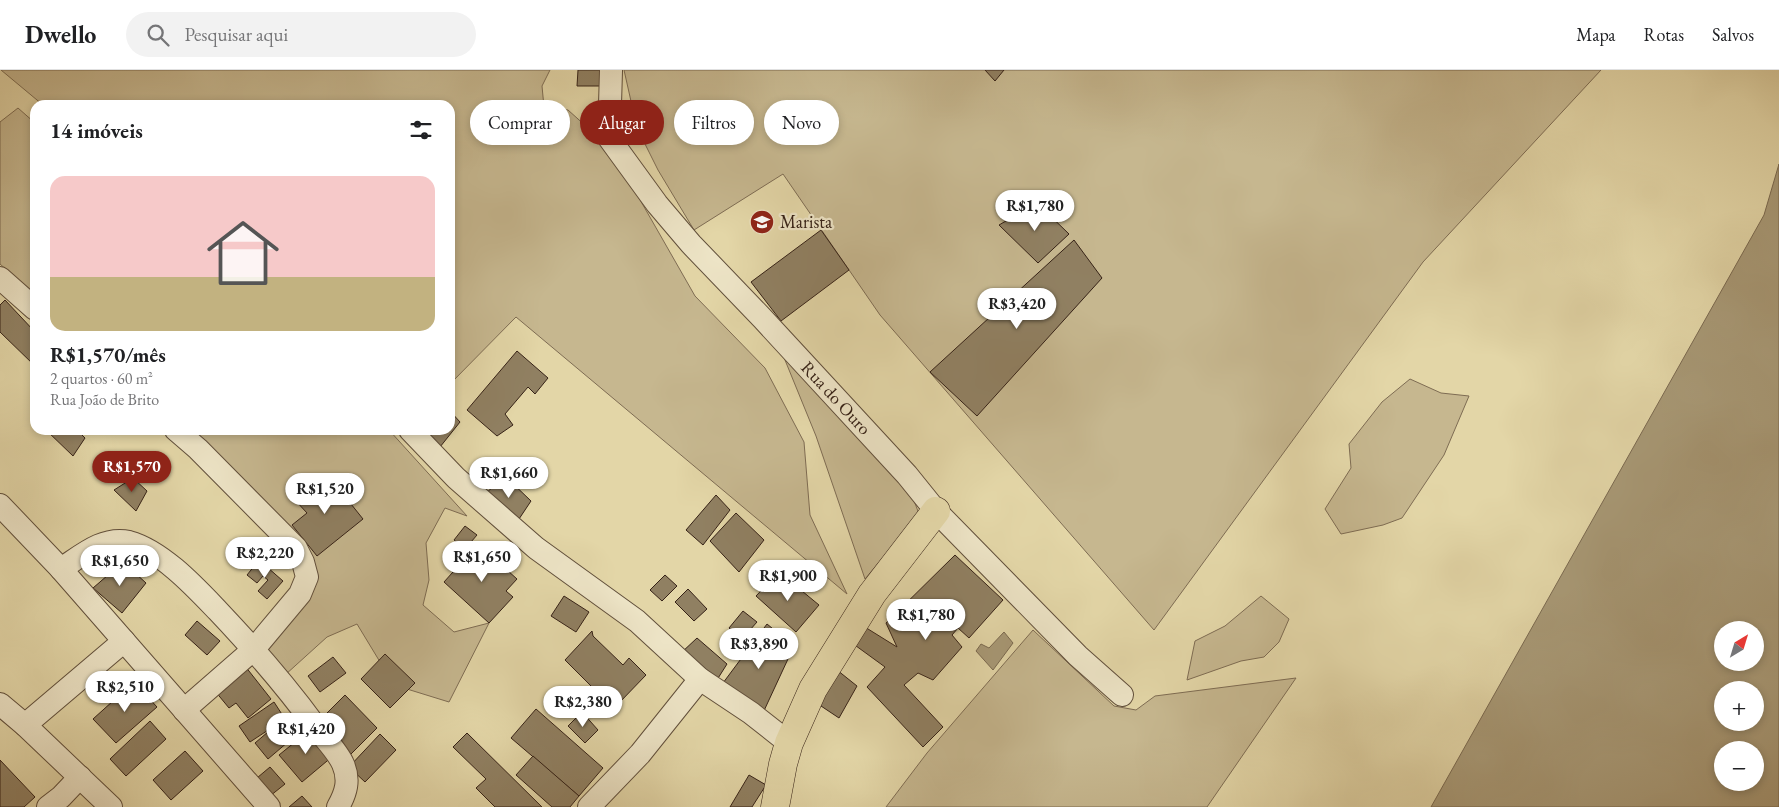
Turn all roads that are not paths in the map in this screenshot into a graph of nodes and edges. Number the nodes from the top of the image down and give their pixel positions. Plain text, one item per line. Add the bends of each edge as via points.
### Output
1 (611, 71) edge
2 (0, 278) edge
3 (30, 305) edge
4 (182, 435) edge
5 (415, 435) edge
6 (0, 505) edge
7 (936, 511) junction
8 (60, 570) junction
9 (124, 641) junction
10 (254, 649) junction
11 (700, 679) junction
12 (1122, 695) dead end
13 (0, 704) edge
14 (184, 710) junction
15 (26, 725) junction
16 (789, 743) junction
17 (80, 777) junction
18 (48, 807) edge
19 (112, 807) edge
20 (269, 807) edge
21 (338, 807) edge
22 (589, 807) edge
23 (775, 807) edge

1 - 7 street, Rua do Ouro via 609,138 652,197 691,244 907,475
2 - 3 street
4 - 10 street via 296,548 303,562 307,577 300,594
5 - 11 street via 498,516 536,548 637,621
6 - 8 street
7 - 12 street, Rua do Ouro via 1078,656
7 - 16 main road via 872,594 813,689
8 - 9 street
8 - 10 street via 111,540 129,542 161,558 198,590
9 - 14 street
9 - 15 street
10 - 14 street
10 - 21 street via 343,763 346,793
11 - 16 street
11 - 22 street via 640,754
13 - 15 street
14 - 20 street
15 - 17 street
16 - 23 main road
17 - 18 street
17 - 19 street

